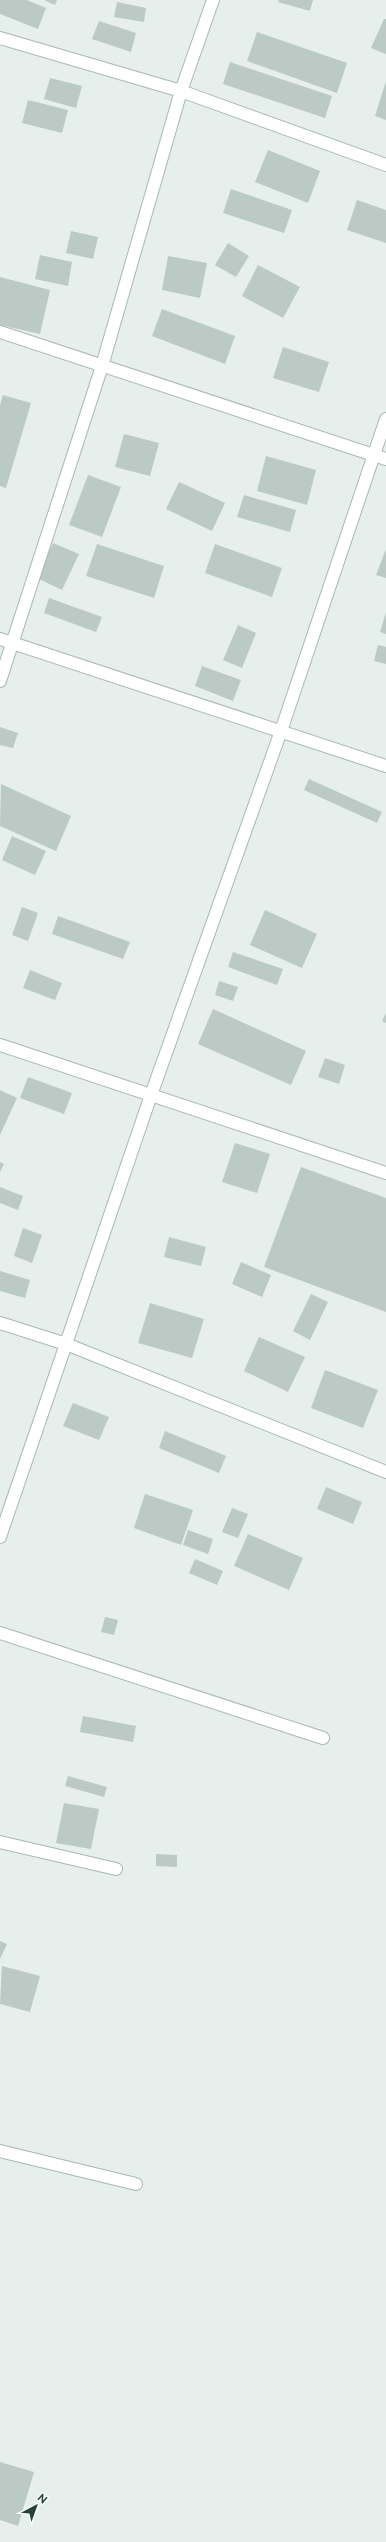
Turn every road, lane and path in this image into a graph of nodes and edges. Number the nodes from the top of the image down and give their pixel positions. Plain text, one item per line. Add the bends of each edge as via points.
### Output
1 (213, 0) edge
2 (0, 38) edge
3 (181, 91) junction
4 (386, 165) edge
5 (0, 332) edge
6 (102, 366) junction
7 (386, 419) edge
8 (374, 455) junction
9 (386, 459) edge
10 (0, 639) edge
11 (13, 644) junction
12 (0, 681) edge
13 (281, 731) junction
14 (386, 766) edge
15 (0, 1045) edge
16 (151, 1095) junction
17 (386, 1173) edge
18 (0, 1323) edge
19 (66, 1344) junction
20 (386, 1472) edge
21 (0, 1538) edge
22 (0, 1633) edge
23 (323, 1738) dead end
24 (0, 1842) edge
25 (116, 1869) dead end
26 (0, 2151) edge
27 (136, 2184) dead end

1 - 3 street
2 - 3 street
3 - 4 street
3 - 6 street
5 - 6 street
6 - 8 street
6 - 11 street
7 - 8 street
8 - 9 street
8 - 13 street
10 - 11 street
11 - 12 street
11 - 13 street
13 - 14 street
13 - 16 street
15 - 16 street
16 - 17 street
16 - 19 street
18 - 19 street
19 - 20 street
19 - 21 street
22 - 23 street
24 - 25 street
26 - 27 street

